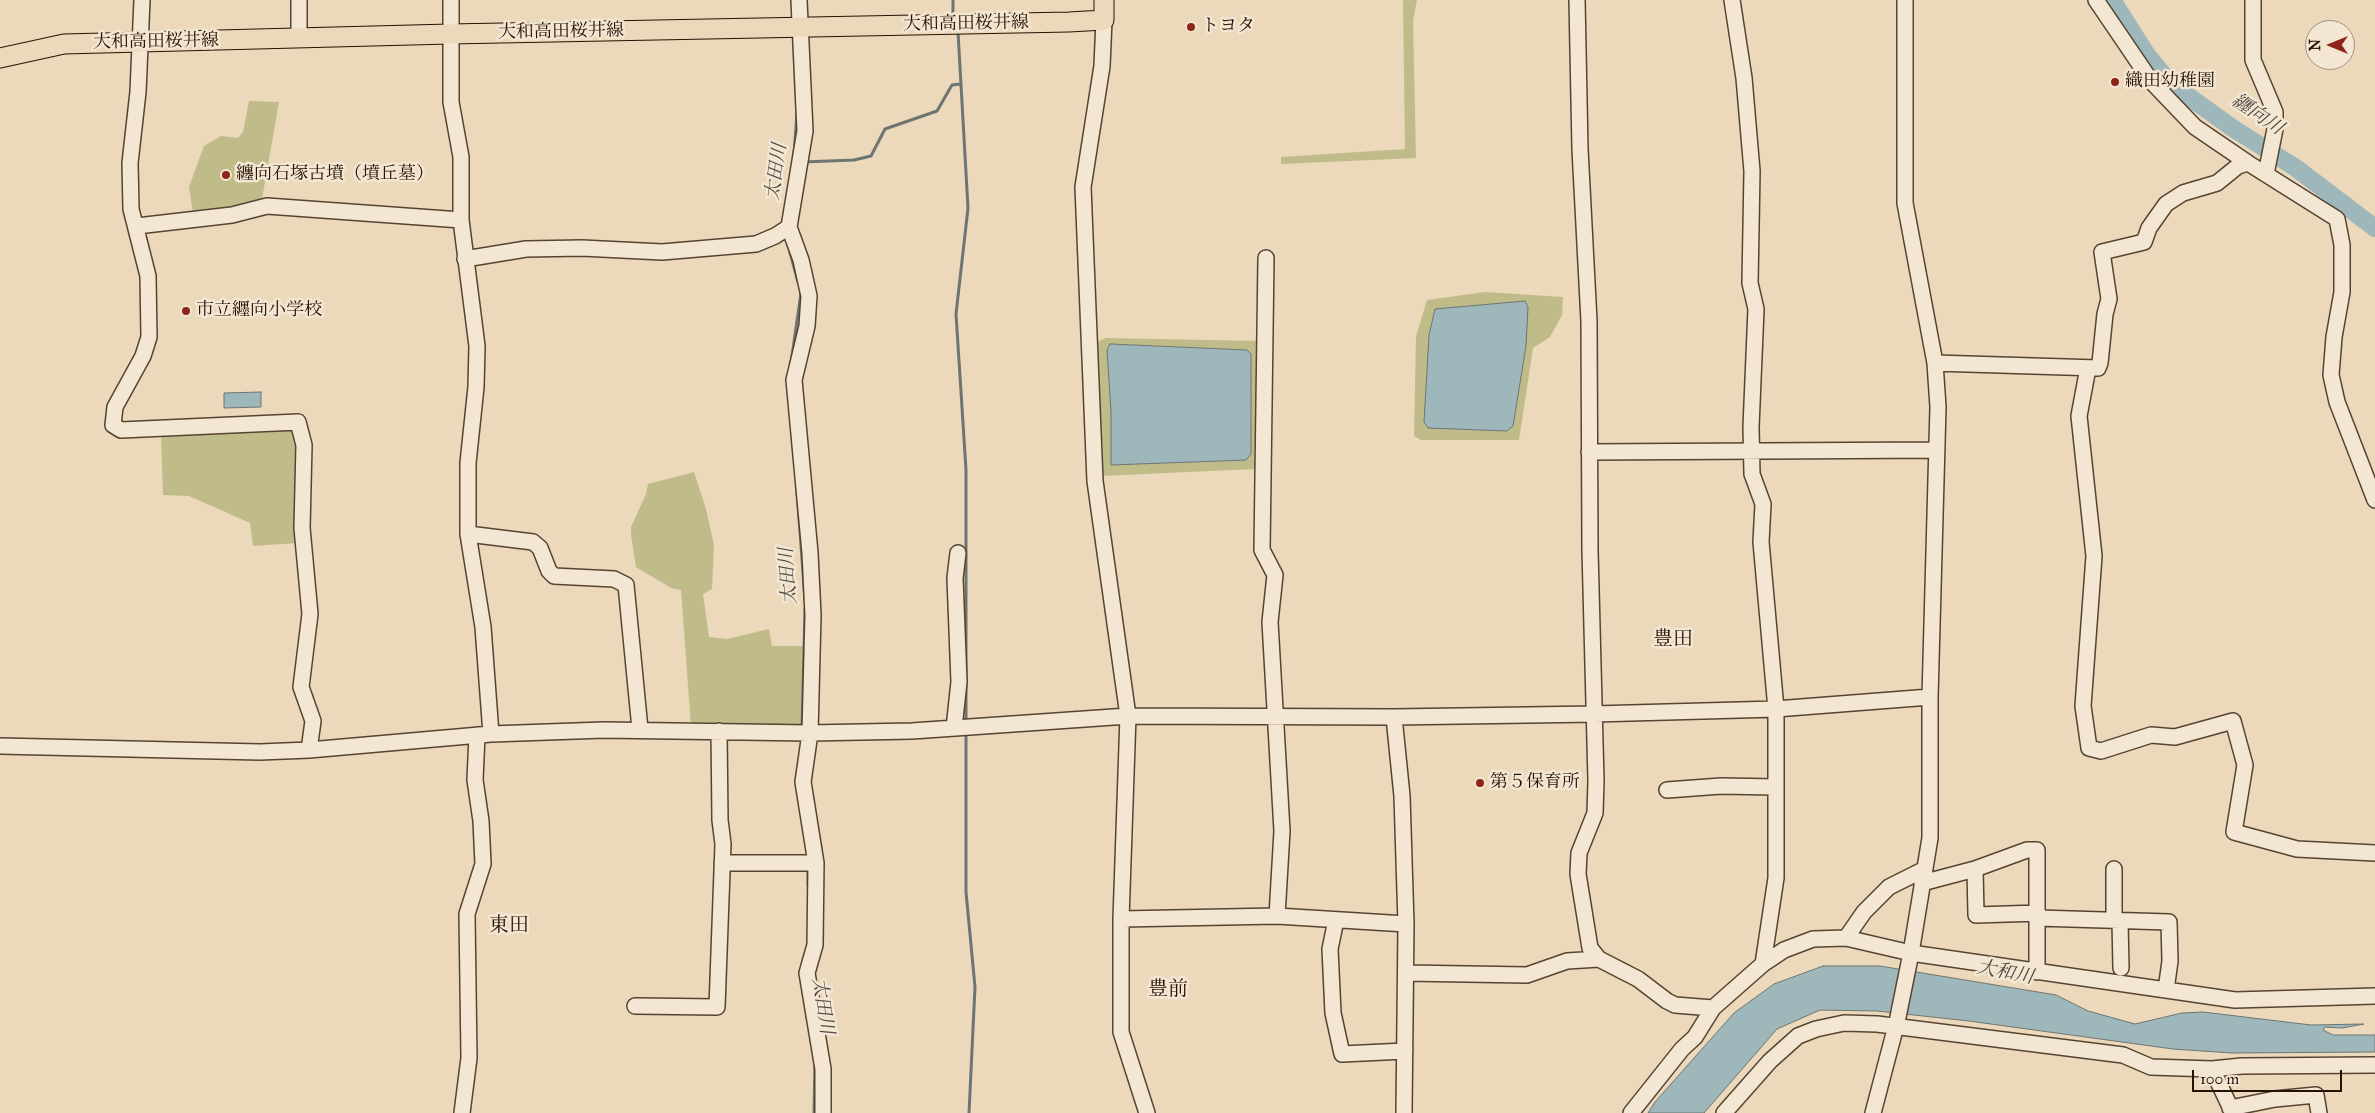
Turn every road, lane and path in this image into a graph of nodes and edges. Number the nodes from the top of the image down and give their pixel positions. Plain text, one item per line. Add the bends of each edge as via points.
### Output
1 (142, 0) edge
2 (299, 0) edge
3 (451, 0) edge
4 (799, 0) edge
5 (1104, 0) edge
6 (1578, 0) edge
7 (1732, 0) edge
8 (1905, 0) edge
9 (2096, 0) edge
10 (2253, 0) edge
11 (1104, 20) junction
12 (800, 27) junction
13 (450, 34) junction
14 (299, 38) junction
15 (141, 42) junction
16 (0, 58) edge
17 (2248, 163) junction
18 (2267, 171) junction
19 (461, 220) junction
20 (137, 226) junction
21 (789, 226) junction
22 (1266, 258) dead end
23 (465, 259) junction
24 (1935, 363) junction
25 (2088, 368) junction
26 (1752, 450) junction
27 (1937, 450) junction
28 (1589, 452) junction
29 (2375, 500) edge
30 (468, 534) junction
31 (958, 553) dead end
32 (1930, 697) junction
33 (1776, 709) junction
34 (1594, 714) junction
35 (1128, 716) junction
36 (1275, 717) junction
37 (1394, 717) junction
38 (954, 728) junction
39 (640, 729) junction
40 (719, 731) junction
41 (810, 733) junction
42 (484, 735) junction
43 (0, 746) edge
44 (309, 750) junction
45 (1776, 788) junction
46 (1667, 790) dead end
47 (2375, 853) edge
48 (722, 862) junction
49 (816, 863) junction
50 (2114, 868) dead end
51 (1975, 869) junction
52 (1924, 876) junction
53 (1277, 916) junction
54 (2038, 916) junction
55 (1121, 919) junction
56 (1336, 920) junction
57 (2117, 920) junction
58 (1406, 924) junction
59 (1846, 938) junction
60 (1910, 957) junction
61 (1599, 959) junction
62 (1763, 964) junction
63 (2121, 968) dead end
64 (2037, 972) junction
65 (1406, 974) junction
66 (2166, 990) junction
67 (2375, 996) edge
68 (635, 1006) dead end
69 (1713, 1008) junction
70 (1896, 1024) junction
71 (1405, 1051) junction
72 (2375, 1065) edge
73 (2212, 1069) junction
74 (2232, 1110) edge
75 (462, 1113) edge
76 (823, 1113) edge
77 (1147, 1113) edge
78 (1404, 1113) edge
79 (1631, 1113) edge
80 (1724, 1113) edge
81 (1873, 1113) edge
82 (2319, 1113) edge

1 - 15 street
2 - 14 street
3 - 13 street
4 - 12 street
5 - 11 main road
6 - 28 street via 1580,149 1589,321
7 - 26 street via 1744,78 1752,171 1750,283 1756,309
8 - 24 street via 1905,203
9 - 17 street via 2151,81 2195,127
10 - 18 street via 2253,60 2275,112
11 - 12 main road, 大和高田桜井線
11 - 35 street via 1102,66 1083,187 1095,481
12 - 13 main road, 大和高田桜井線
12 - 21 street via 804,131
13 - 14 main road, 大和高田桜井線
13 - 19 street via 451,102 460,157
14 - 15 main road, 大和高田桜井線
15 - 16 main road, 大和高田桜井線 via 64,44
15 - 20 street via 130,163 131,208
17 - 18 street
17 - 25 street via 2238,166 2217,183 2183,194 2166,204 2149,228 2144,242 2102,252 2109,298 2100,363 2098,368
18 - 29 street via 2337,219 2342,245 2342,292 2334,337 2332,375 2337,402
19 - 20 street via 267,206 232,215
19 - 23 street
20 - 44 street via 148,276 149,337 143,356 115,407 113,425 121,430 298,422 304,445 302,528 310,614 301,687 313,721
21 - 23 street via 756,244 662,252 526,249
21 - 41 street via 809,296 807,326 794,380 812,606
22 - 36 street via 1262,550 1275,575 1270,622
23 - 30 street via 477,346 468,463
24 - 25 street
24 - 27 street
25 - 47 street via 2080,416 2094,556 2083,706 2089,748 2100,751 2151,735 2175,737 2233,721 2245,765 2234,832 2297,849
26 - 27 street
26 - 28 street
26 - 33 street via 1752,474 1763,504 1764,597 1770,627
27 - 32 street
28 - 34 street
30 - 39 street via 533,542 540,548 554,576 614,580 626,585
30 - 42 street via 483,627
31 - 38 street via 955,578 959,682
32 - 33 street
32 - 52 street via 1930,838
33 - 34 street
33 - 45 street
34 - 37 street
34 - 61 street via 1594,813 1580,854 1578,874 1590,948
35 - 36 street
35 - 38 street
35 - 55 street
36 - 37 street
36 - 53 street via 1282,831
37 - 58 street via 1402,796
38 - 41 street
39 - 40 street
39 - 42 street
40 - 41 street
40 - 48 street
41 - 49 street via 803,782
42 - 44 street
42 - 75 street via 476,780 483,864 467,914 468,1058
43 - 44 street via 250,752
45 - 46 street via 1721,786
45 - 62 street via 1776,878
48 - 49 street
48 - 68 street via 717,1007
49 - 76 street via 815,945 807,973 823,1069
50 - 57 street
51 - 52 street
51 - 54 street via 1976,915
51 - 54 street via 2027,850 2037,850
52 - 59 street via 1889,887 1864,912
52 - 60 street
53 - 55 street
53 - 56 street
54 - 57 street
54 - 64 street
55 - 77 street via 1121,1032
56 - 58 street
56 - 71 street via 1330,950 1333,1013 1342,1054
57 - 63 street
57 - 66 street via 2169,922 2170,961
58 - 65 street
59 - 60 street
59 - 62 street via 1813,939 1784,950
60 - 64 street
60 - 70 street
61 - 65 street via 1567,961 1527,975
61 - 69 street via 1638,979 1675,1005
62 - 69 street
64 - 66 street
65 - 71 street
66 - 67 street via 2235,1000
69 - 79 street via 1695,1037
70 - 73 street via 2123,1055 2151,1067
70 - 80 street via 1844,1023 1798,1036 1770,1061
70 - 81 street
71 - 78 street
72 - 73 street
73 - 74 street
74 - 82 street via 2275,1099 2316,1095

